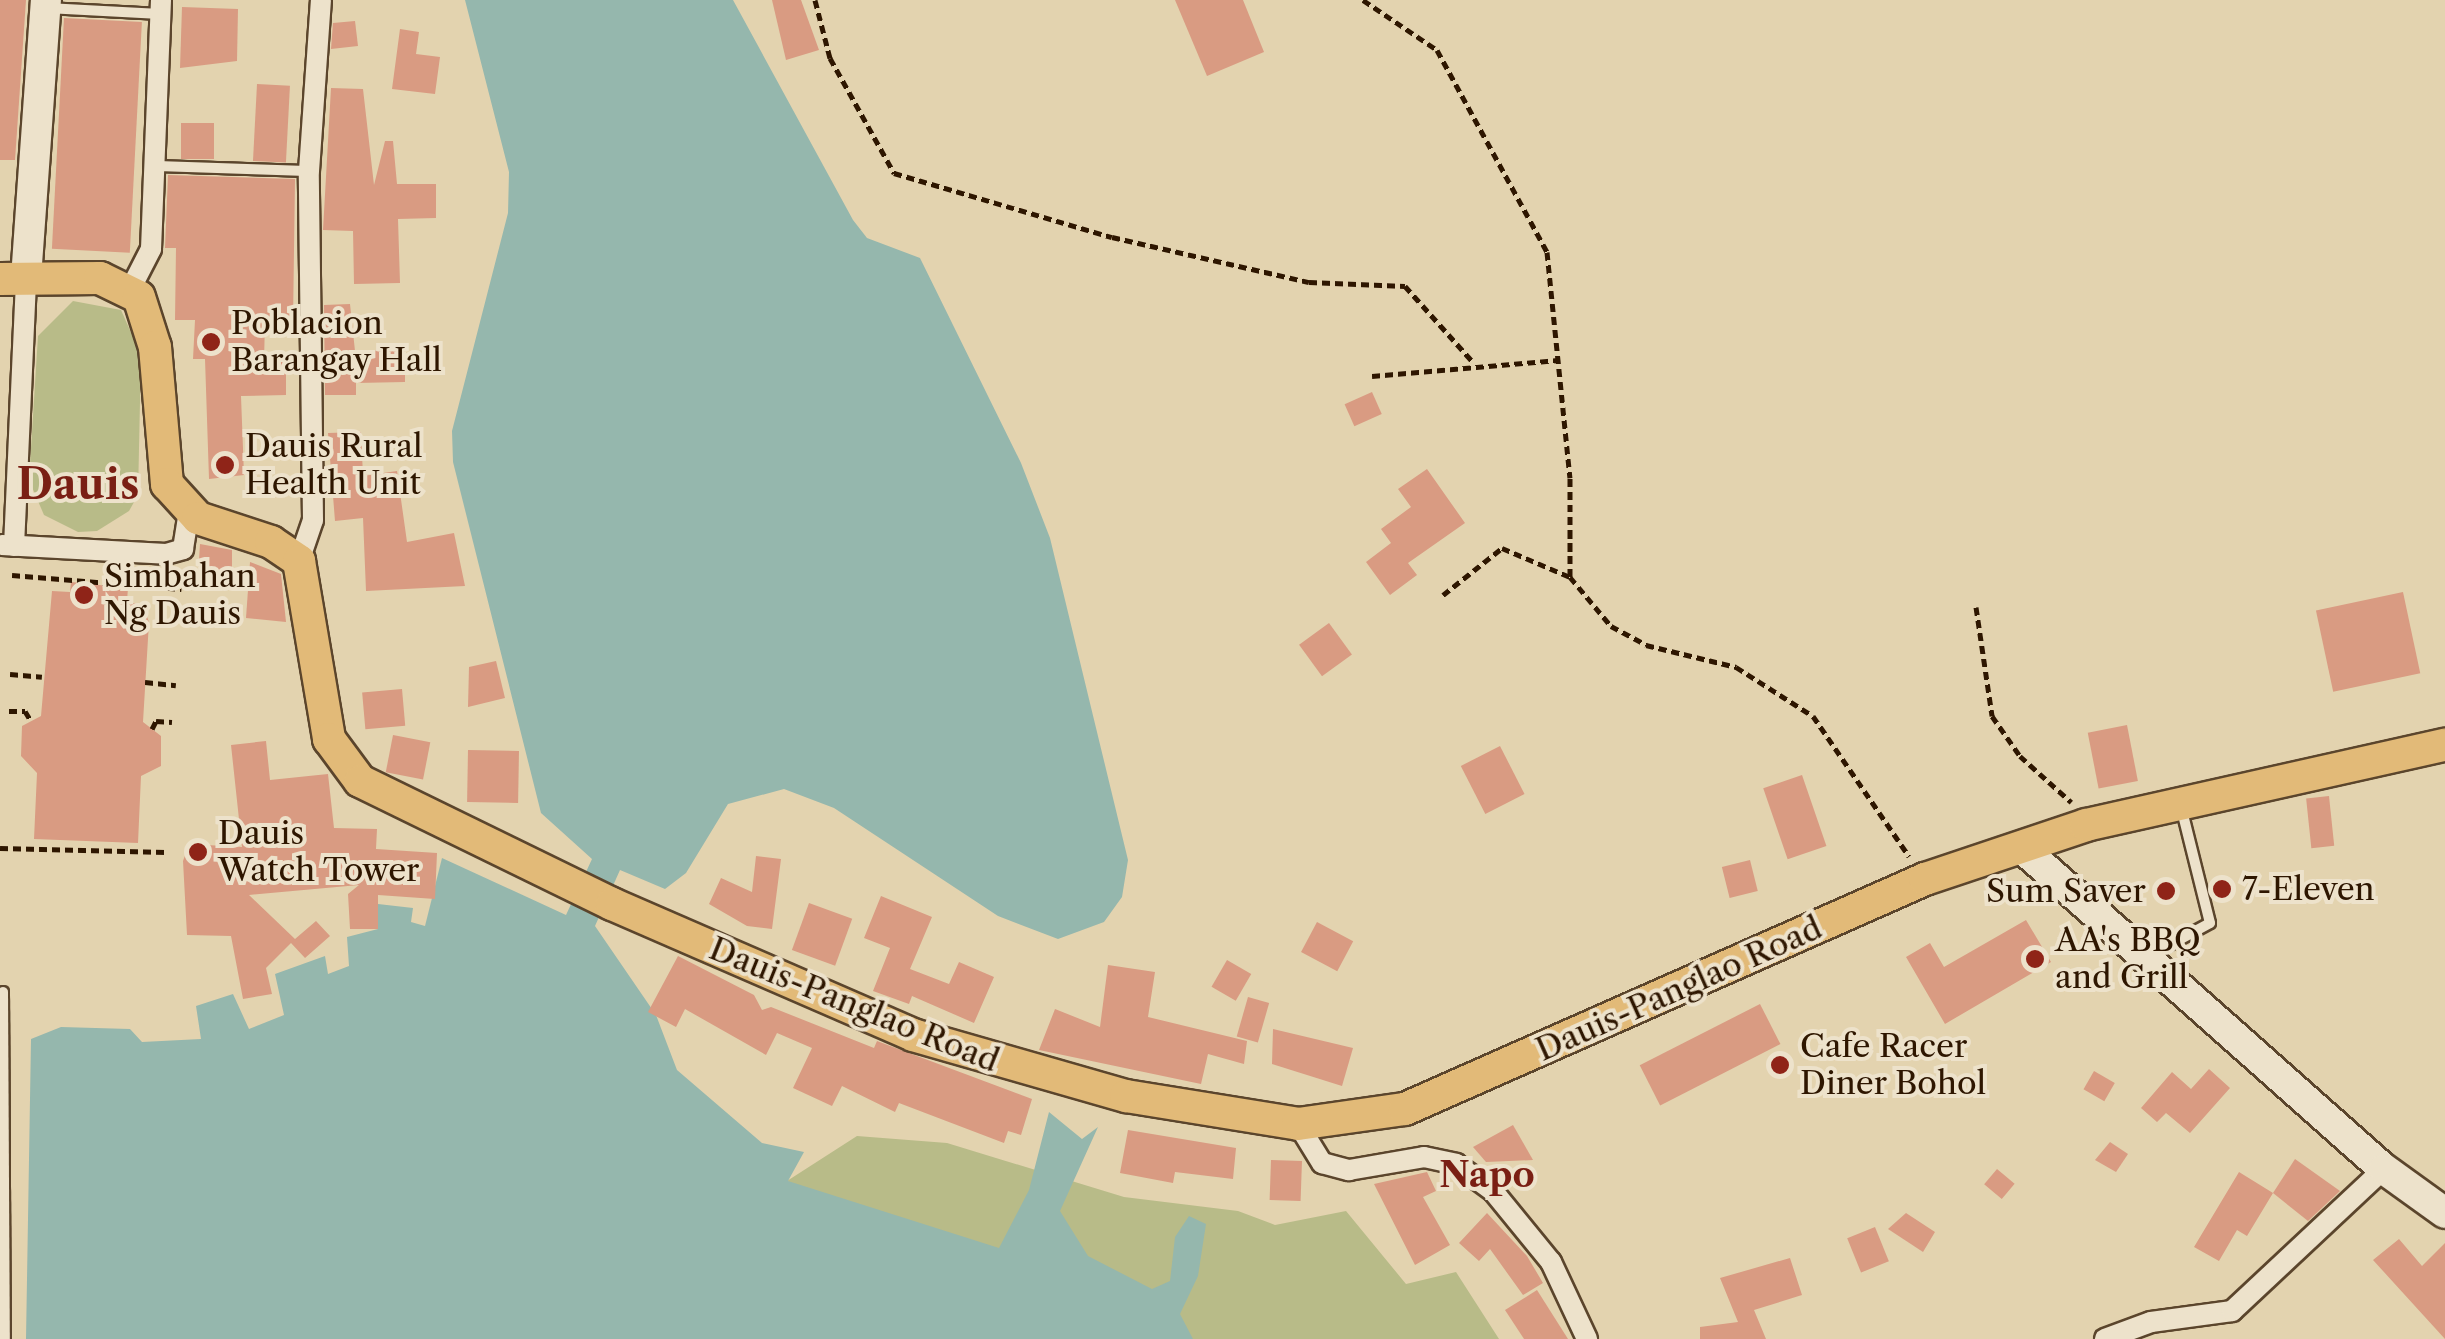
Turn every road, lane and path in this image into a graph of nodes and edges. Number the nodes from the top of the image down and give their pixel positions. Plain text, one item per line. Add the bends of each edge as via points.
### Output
1 (321, 0) edge
2 (815, 0) edge
3 (1363, 0) edge
4 (45, 4) edge
5 (161, 7) edge
6 (154, 166) junction
7 (309, 171) junction
8 (13, 279) edge
9 (131, 288) junction
10 (1558, 360) junction
11 (1473, 362) junction
12 (1372, 376) dead end
13 (189, 510) junction
14 (7, 545) edge
15 (299, 561) junction
16 (101, 569) dead end
17 (12, 575) dead end
18 (1570, 578) junction
19 (68, 579) junction
20 (99, 584) junction
21 (132, 585) junction
22 (70, 589) dead end
23 (181, 589) dead end
24 (128, 594) dead end
25 (1443, 595) dead end
26 (1976, 607) dead end
27 (10, 674) dead end
28 (42, 676) dead end
29 (145, 682) dead end
30 (176, 686) dead end
31 (8, 710) dead end
32 (32, 721) dead end
33 (172, 722) dead end
34 (152, 729) dead end
35 (2445, 745) edge
36 (2180, 802) junction
37 (2086, 825) junction
38 (87, 841) dead end
39 (2021, 847) junction
40 (0, 848) edge
41 (87, 850) junction
42 (166, 852) dead end
43 (1925, 879) junction
44 (2146, 958) junction
45 (3, 992) dead end
46 (1298, 1124) junction
47 (2384, 1169) junction
48 (2445, 1212) edge
49 (4, 1339) edge
50 (1587, 1339) edge
51 (2106, 1339) edge

1 - 7 street
2 - 11 path via 830,58 894,174 1112,237 1309,282 1405,286
3 - 10 path via 1437,50 1547,252
4 - 5 lane
4 - 8 main road
5 - 6 street
6 - 7 lane
6 - 9 street via 149,261
7 - 15 street via 313,520
8 - 9 main road via 100,278
8 - 14 street
9 - 13 main road via 153,335 162,470
10 - 11 path
10 - 18 path
11 - 12 path
13 - 14 street via 183,549 166,554
13 - 15 main road
15 - 46 main road, Dauis-Panglao Road via 327,730 346,767 398,805 612,904 988,1062 1126,1096
16 - 20 path
17 - 19 path
18 - 25 path via 1502,548
18 - 43 path via 1611,626 1646,645 1736,667 1812,716
19 - 20 path
19 - 22 path
20 - 21 path
21 - 23 path
21 - 24 path
26 - 37 path via 1992,716 2020,756 2060,784
27 - 28 path
29 - 30 path
31 - 32 path via 26,711
33 - 34 path via 156,720
35 - 36 main road, Dauis-Panglao Road
36 - 37 main road, Dauis-Panglao Road
36 - 44 lane via 2210,923
37 - 39 main road, Dauis-Panglao Road
38 - 41 path
39 - 43 main road, Dauis-Panglao Road
39 - 44 main road
40 - 41 path
41 - 42 path
43 - 46 main road, Dauis-Panglao Road via 1452,1091 1370,1118
44 - 47 main road
45 - 49 lane
46 - 50 street via 1322,1163 1348,1170 1424,1156 1456,1164 1493,1191 1551,1262
47 - 48 main road
47 - 51 street via 2232,1310 2150,1322

